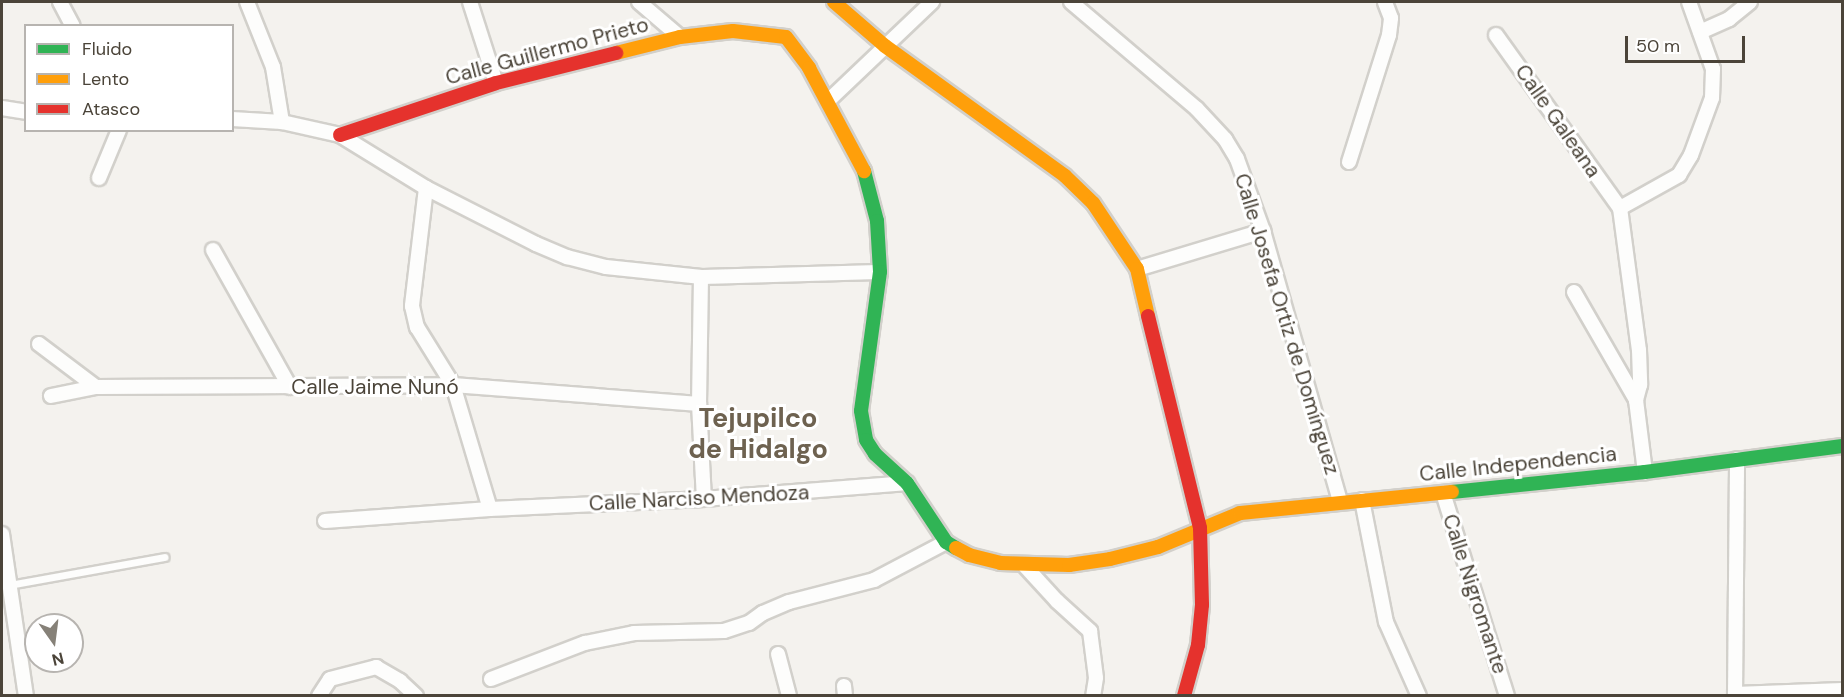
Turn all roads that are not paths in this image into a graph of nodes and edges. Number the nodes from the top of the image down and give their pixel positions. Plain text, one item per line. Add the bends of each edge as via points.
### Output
1 (247, 2) edge
2 (470, 2) edge
3 (639, 2) edge
4 (834, 2) edge
5 (932, 2) edge
6 (1071, 2) edge
7 (1385, 2) edge
8 (1689, 2) edge
9 (1749, 2) edge
10 (66, 4) edge
11 (72, 24) edge
12 (1700, 32) junction
13 (1496, 35) dead end
14 (680, 37) junction
15 (885, 46) junction
16 (496, 83) junction
17 (828, 101) junction
18 (2, 108) edge
19 (24, 112) edge
20 (238, 119) edge
21 (282, 122) junction
22 (118, 132) edge
23 (340, 135) junction
24 (1349, 162) dead end
25 (99, 178) dead end
26 (426, 188) junction
27 (1620, 208) junction
28 (1263, 231) junction
29 (213, 250) dead end
30 (1137, 269) junction
31 (880, 272) junction
32 (701, 277) junction
33 (1574, 292) dead end
34 (39, 344) dead end
35 (453, 386) junction
36 (96, 387) junction
37 (290, 387) junction
38 (51, 396) dead end
39 (1636, 400) junction
40 (699, 404) junction
41 (1842, 446) edge
42 (1737, 459) junction
43 (1645, 472) junction
44 (907, 483) junction
45 (1443, 493) junction
46 (704, 500) junction
47 (1362, 500) junction
48 (1340, 502) junction
49 (490, 509) junction
50 (325, 521) dead end
51 (1200, 528) junction
52 (2, 534) edge
53 (946, 542) junction
54 (165, 557) dead end
55 (1024, 565) junction
56 (9, 585) junction
57 (778, 654) dead end
58 (491, 679) dead end
59 (1842, 690) edge
60 (1735, 695) edge
61 (26, 696) edge
62 (319, 696) edge
63 (416, 696) edge
64 (789, 696) edge
65 (1093, 696) edge
66 (1184, 696) edge
67 (1419, 696) edge
68 (1507, 696) edge

1 - 21 street via 273,66
2 - 16 street
3 - 14 street
4 - 15 street
5 - 15 street
6 - 28 street, Calle Josefa Ortiz de Domínguez via 1197,109 1225,139 1237,159
7 - 24 street via 1391,18 1389,35
8 - 12 street
9 - 12 street via 1729,19
10 - 11 street
12 - 27 street via 1713,69 1712,98 1685,166 1670,181
13 - 27 street, Calle Galeana
14 - 16 street, Calle Guillermo Prieto
14 - 17 street, Calle Guillermo Prieto via 734,31 786,37
15 - 17 street
15 - 30 street via 1065,176 1094,203
16 - 23 street, Calle Guillermo Prieto
17 - 31 street, Calle Guillermo Prieto via 863,168 871,193
18 - 19 street
20 - 21 street
21 - 23 street
22 - 25 street
23 - 26 street
26 - 32 street via 567,257 606,267
26 - 35 street via 412,306 417,327
27 - 39 street via 1639,350 1640,385
28 - 30 street
28 - 48 street, Calle Josefa Ortiz de Domínguez
29 - 37 street
30 - 51 street
31 - 32 street
31 - 44 street, Calle Guillermo Prieto via 861,411 866,440 875,454
32 - 40 street
33 - 39 street
34 - 36 street
35 - 37 street, Calle Jaime Nunó
35 - 40 street, Calle Jaime Nunó
35 - 49 street
36 - 37 street, Calle Jaime Nunó
36 - 38 street, Calle Jaime Nunó
39 - 43 street
40 - 46 street
41 - 42 street, Calle Independencia
42 - 43 street, Calle Independencia
42 - 60 street
43 - 45 street, Calle Independencia
44 - 46 street, Calle Narciso Mendoza
44 - 53 street, Calle Guillermo Prieto
45 - 47 street, Calle Independencia
45 - 68 street, Calle Nigromante
46 - 49 street, Calle Narciso Mendoza
47 - 48 street, Calle Independencia
47 - 67 street via 1386,622
48 - 51 street, Calle Independencia via 1240,513
49 - 50 street, Calle Narciso Mendoza
51 - 55 street, Calle Independencia via 1158,547 1110,559 1069,565
51 - 66 street via 1202,605 1198,645
52 - 56 street
53 - 55 street, Calle Independencia via 969,555
53 - 58 street via 874,580 789,602 724,631 634,633 585,643
54 - 56 lane
55 - 65 street via 1090,631 1096,678
56 - 61 street
57 - 64 street
59 - 60 street
62 - 63 street via 330,679 376,667

